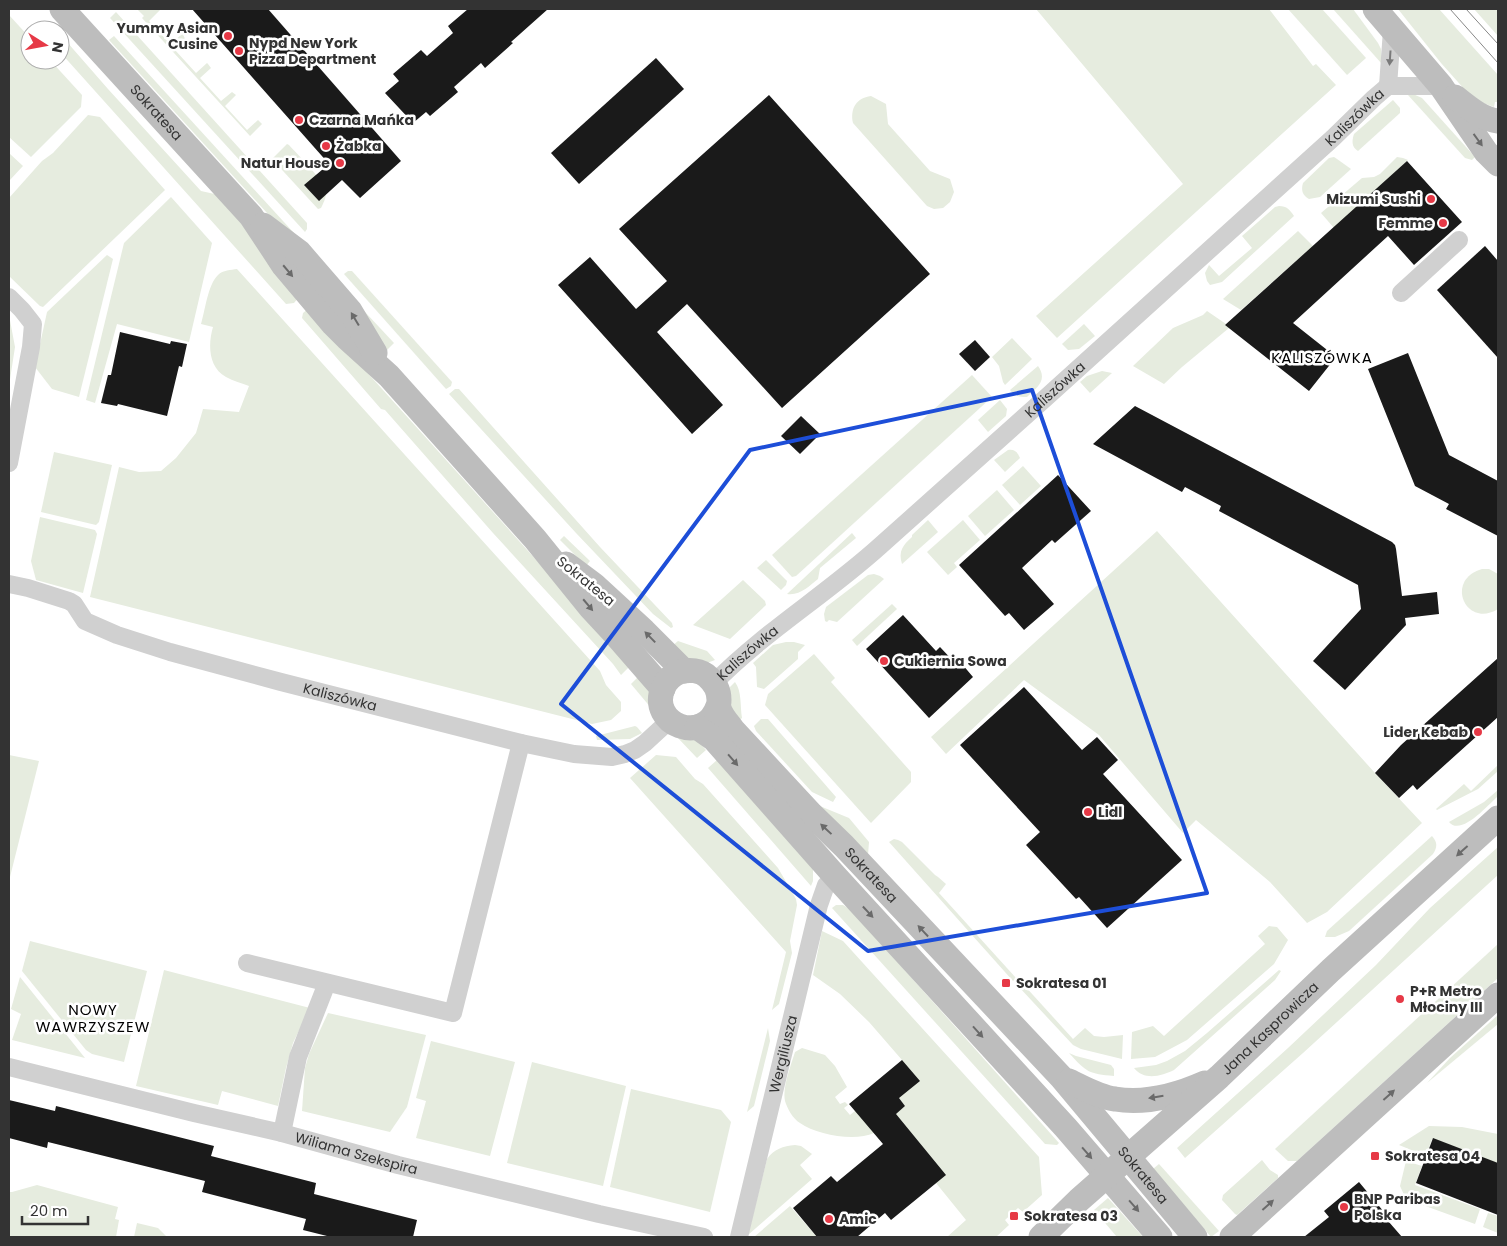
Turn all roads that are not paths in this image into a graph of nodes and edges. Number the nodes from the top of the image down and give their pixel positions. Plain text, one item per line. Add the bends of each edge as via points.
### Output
1 (62, 9) edge
2 (1375, 9) edge
3 (1392, 30) junction
4 (1388, 86) junction
5 (1440, 86) junction
6 (1498, 121) edge
7 (1498, 164) edge
8 (1459, 240) dead end
9 (1401, 293) dead end
10 (9, 297) edge
11 (9, 463) edge
12 (535, 539) junction
13 (9, 584) edge
14 (684, 671) junction
15 (663, 689) junction
16 (716, 695) junction
17 (670, 720) junction
18 (697, 727) junction
19 (520, 743) junction
20 (1498, 818) edge
21 (835, 876) junction
22 (247, 963) dead end
23 (327, 983) junction
24 (1498, 995) edge
25 (9, 1068) edge
26 (1219, 1077) junction
27 (1062, 1078) junction
28 (282, 1133) junction
29 (1128, 1157) junction
30 (1107, 1176) junction
31 (704, 1237) edge
32 (738, 1237) edge
33 (1041, 1237) edge
34 (1160, 1237) edge
35 (1196, 1237) edge
36 (1232, 1237) edge

1 - 12 street, Sokratesa via 251,216 299,252 350,311 389,376
2 - 3 street
3 -> 4 street, Kaliszówka
3 - 5 street
4 - 5 street, Kaliszówka
4 - 16 street, Kaliszówka via 882,545 739,659
5 - 6 street via 1473,111
5 -> 7 street
8 - 9 street
10 - 11 street via 33,324
14 -> 12 street, Sokratesa via 594,585
12 -> 15 street, Sokratesa
13 - 19 street, Kaliszówka via 69,600 83,620 170,652
14 - 15 street via 671,677
14 - 16 street via 700,672 709,678
15 - 17 street via 662,706
16 - 18 street via 714,715
27 -> 16 street, Sokratesa via 733,730 722,716
17 - 18 street, Sokratesa via 681,727
17 - 19 street, Kaliszówka via 635,750 612,757 574,754
18 -> 21 street, Sokratesa via 714,739
19 - 23 street via 453,1013
20 -> 26 street, Jana Kasprowicza
21 -> 30 street, Sokratesa
21 - 32 street, Wergiliusza via 826,885 819,904
22 - 23 street
23 - 28 street via 298,1056
36 -> 24 street
25 - 28 street, Wiliama Szekspira
26 -> 27 street via 1186,1091 1130,1100 1104,1097
26 - 29 street, Jana Kasprowicza
27 - 29 street, Sokratesa
28 - 31 street, Wiliama Szekspira via 398,1165
29 - 30 street, Jana Kasprowicza
29 - 35 street, Sokratesa
30 - 33 street, Jana Kasprowicza
30 -> 34 street, Sokratesa

